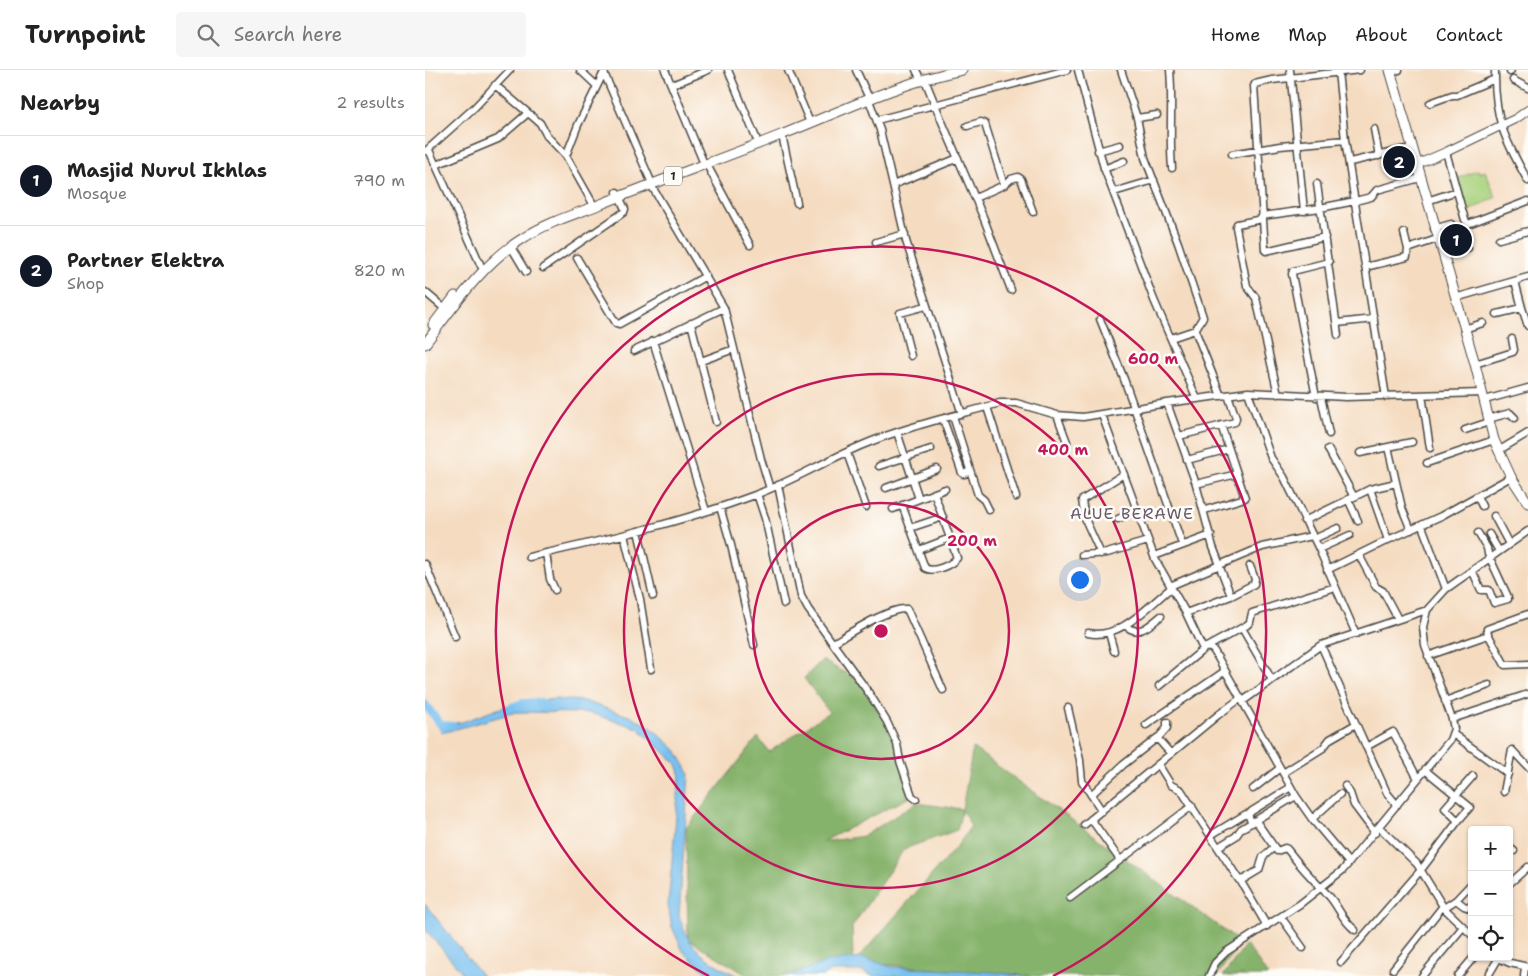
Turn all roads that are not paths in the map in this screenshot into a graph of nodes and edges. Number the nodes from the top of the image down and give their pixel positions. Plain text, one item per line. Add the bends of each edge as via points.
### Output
1 (510, 70) edge
2 (580, 70) edge
3 (665, 70) edge
4 (708, 70) edge
5 (728, 70) edge
6 (788, 70) edge
7 (856, 70) edge
8 (939, 70) edge
9 (962, 70) edge
10 (1067, 70) edge
11 (1078, 70) edge
12 (1121, 70) edge
13 (1170, 70) edge
14 (1290, 70) edge
15 (1360, 70) edge
16 (1495, 70) edge
17 (605, 71) edge
18 (1393, 71) edge
19 (1338, 72) edge
20 (917, 78) edge
21 (1495, 78) junction
22 (1291, 79) junction
23 (1513, 80) dead end
24 (495, 85) junction
25 (672, 85) junction
26 (597, 86) junction
27 (1528, 88) edge
28 (868, 98) junction
29 (1431, 103) dead end
30 (935, 104) junction
31 (846, 106) junction
32 (1528, 110) edge
33 (528, 113) junction
34 (1157, 115) dead end
35 (808, 118) junction
36 (1137, 118) junction
37 (877, 120) junction
38 (967, 126) dead end
39 (1500, 126) junction
40 (1374, 129) dead end
41 (782, 135) junction
42 (756, 138) junction
43 (1345, 140) junction
44 (1296, 144) junction
45 (1120, 145) dead end
46 (1411, 148) junction
47 (427, 151) edge
48 (1098, 151) junction
49 (1258, 151) junction
50 (1446, 152) junction
51 (1232, 154) dead end
52 (566, 156) junction
53 (1379, 156) junction
54 (957, 158) junction
55 (1124, 160) dead end
56 (704, 161) junction
57 (1349, 162) junction
58 (436, 165) junction
59 (1417, 165) junction
60 (1104, 168) junction
61 (1172, 168) dead end
62 (1420, 178) junction
63 (1153, 180) junction
64 (1528, 181) edge
65 (650, 182) junction
66 (1317, 184) dead end
67 (893, 185) junction
68 (1004, 185) junction
69 (1457, 191) junction
70 (1114, 192) junction
71 (618, 194) junction
72 (975, 198) junction
73 (1528, 200) edge
74 (1355, 201) junction
75 (1427, 201) junction
76 (592, 202) junction
77 (797, 203) dead end
78 (1319, 208) junction
79 (1305, 211) junction
80 (1033, 212) dead end
81 (1262, 218) junction
82 (1451, 224) dead end
83 (1434, 229) junction
84 (1528, 231) edge
85 (905, 234) junction
86 (1404, 234) dead end
87 (1325, 237) junction
88 (1437, 239) junction
89 (1499, 239) dead end
90 (876, 242) dead end
91 (750, 245) dead end
92 (511, 246) junction
93 (1468, 248) dead end
94 (1408, 249) junction
95 (1443, 256) junction
96 (577, 258) dead end
97 (1329, 262) junction
98 (481, 266) junction
99 (1365, 267) junction
100 (543, 268) dead end
101 (525, 272) dead end
102 (705, 276) junction
103 (1528, 278) edge
104 (1515, 281) junction
105 (1011, 290) dead end
106 (425, 292) edge
107 (1455, 298) junction
108 (455, 300) junction
109 (926, 306) junction
110 (445, 308) junction
111 (724, 308) junction
112 (1522, 308) junction
113 (1497, 314) dead end
114 (1100, 319) dead end
115 (1374, 319) junction
116 (691, 323) junction
117 (1337, 323) junction
118 (1483, 323) dead end
119 (1528, 326) edge
120 (1464, 329) junction
121 (1195, 330) junction
122 (1338, 334) dead end
123 (425, 335) edge
124 (1171, 338) junction
125 (1512, 339) dead end
126 (653, 341) junction
127 (425, 344) edge
128 (734, 349) junction
129 (634, 351) dead end
130 (911, 356) dead end
131 (701, 360) junction
132 (1475, 364) junction
133 (1528, 389) edge
134 (1248, 392) junction
135 (1278, 394) junction
136 (1224, 395) junction
137 (1422, 395) junction
138 (1318, 397) junction
139 (1386, 397) junction
140 (1483, 397) junction
141 (1197, 399) junction
142 (1167, 403) junction
143 (987, 407) junction
144 (1134, 408) junction
145 (962, 414) junction
146 (1057, 415) junction
147 (1101, 415) junction
148 (953, 416) junction
149 (1515, 418) dead end
150 (943, 419) junction
151 (1489, 421) junction
152 (716, 422) dead end
153 (1221, 425) junction
154 (1465, 430) dead end
155 (897, 432) junction
156 (1528, 433) edge
157 (1329, 434) dead end
158 (1179, 436) junction
159 (1494, 440) junction
160 (1067, 442) dead end
161 (1411, 442) dead end
162 (1388, 447) junction
163 (1430, 448) dead end
164 (931, 449) dead end
165 (1229, 449) junction
166 (1328, 449) dead end
167 (1499, 451) junction
168 (847, 453) junction
169 (1360, 453) dead end
170 (905, 458) junction
171 (1187, 460) junction
172 (1427, 463) dead end
173 (879, 466) dead end
174 (937, 470) dead end
175 (970, 471) junction
176 (1124, 474) junction
177 (1237, 474) junction
178 (1511, 477) junction
179 (913, 479) junction
180 (1396, 483) junction
181 (1196, 484) junction
182 (778, 485) junction
183 (886, 488) dead end
184 (770, 489) junction
185 (945, 489) dead end
186 (1370, 489) junction
187 (934, 493) junction
188 (757, 494) junction
189 (1477, 496) junction
190 (1016, 497) dead end
191 (1351, 498) junction
192 (919, 499) junction
193 (1528, 502) edge
194 (901, 505) junction
195 (1482, 506) dead end
196 (720, 507) junction
197 (866, 507) dead end
198 (893, 509) dead end
199 (989, 510) dead end
200 (1137, 510) junction
201 (1205, 510) junction
202 (706, 511) junction
203 (1494, 516) dead end
204 (943, 517) junction
205 (1118, 518) dead end
206 (1305, 521) junction
207 (1358, 521) dead end
208 (1421, 526) junction
209 (910, 528) junction
210 (1338, 528) dead end
211 (638, 530) junction
212 (1411, 530) junction
213 (1528, 531) edge
214 (1478, 533) dead end
215 (1489, 534) dead end
216 (624, 535) junction
217 (1211, 535) junction
218 (1350, 535) dead end
219 (1313, 537) junction
220 (950, 538) junction
221 (1388, 540) junction
222 (1148, 541) junction
223 (1183, 544) junction
224 (1509, 544) junction
225 (1319, 549) junction
226 (919, 550) junction
227 (1499, 551) junction
228 (546, 554) junction
229 (1101, 554) junction
230 (1082, 555) dead end
231 (1359, 555) junction
232 (1154, 556) junction
233 (529, 557) dead end
234 (1490, 558) junction
235 (425, 564) edge
236 (1220, 565) junction
237 (1250, 566) dead end
238 (1327, 570) junction
239 (1472, 570) junction
240 (1170, 587) junction
241 (1335, 587) junction
242 (1447, 589) junction
243 (555, 590) dead end
244 (653, 596) dead end
245 (1231, 596) junction
246 (784, 604) dead end
247 (1427, 610) junction
248 (1186, 613) junction
249 (1528, 614) edge
250 (1161, 616) dead end
251 (1398, 619) junction
252 (1125, 625) junction
253 (1241, 628) junction
254 (1088, 633) dead end
255 (1109, 633) junction
256 (1356, 634) junction
257 (1488, 634) junction
258 (455, 637) dead end
259 (833, 643) junction
260 (754, 645) dead end
261 (1321, 645) junction
262 (1205, 648) junction
263 (1114, 651) dead end
264 (1428, 656) junction
265 (1528, 664) edge
266 (651, 670) dead end
267 (1225, 671) junction
268 (1272, 680) junction
269 (1489, 685) dead end
270 (1159, 686) dead end
271 (943, 690) dead end
272 (1528, 694) edge
273 (1242, 699) junction
274 (1445, 701) junction
275 (1068, 708) dead end
276 (1452, 719) junction
277 (1167, 722) dead end
278 (1356, 724) junction
279 (1146, 725) dead end
280 (1453, 734) junction
281 (1158, 738) junction
282 (1366, 747) junction
283 (1171, 754) junction
284 (1158, 764) junction
285 (1528, 767) edge
286 (1425, 770) junction
287 (1282, 771) junction
288 (1508, 774) junction
289 (1473, 776) dead end
290 (1418, 779) junction
291 (1345, 786) dead end
292 (1291, 787) junction
293 (1253, 789) dead end
294 (1505, 792) dead end
295 (1340, 794) dead end
296 (1091, 795) junction
297 (1296, 796) junction
298 (1456, 796) junction
299 (916, 799) dead end
300 (1397, 805) junction
301 (1192, 806) junction
302 (1102, 811) junction
303 (1248, 815) junction
304 (1312, 819) junction
305 (1091, 820) junction
306 (1458, 821) junction
307 (1254, 822) junction
308 (1084, 825) dead end
309 (1379, 827) junction
310 (1375, 832) junction
311 (1211, 835) junction
312 (1218, 847) junction
313 (1275, 847) junction
314 (1120, 860) junction
315 (1349, 864) junction
316 (1528, 866) edge
317 (1421, 870) junction
318 (1240, 880) junction
319 (1513, 880) edge
320 (1468, 888) edge
321 (1321, 889) junction
322 (1070, 898) dead end
323 (1456, 900) junction
324 (1443, 907) junction
325 (1468, 908) edge
326 (1281, 917) junction
327 (1267, 926) junction
328 (1463, 927) junction
329 (1355, 930) dead end
330 (1468, 931) edge
331 (1303, 948) dead end
332 (1471, 961) edge
333 (1496, 961) edge
334 (1507, 961) edge
335 (1341, 962) dead end
336 (1527, 967) edge
337 (1393, 968) dead end
338 (1209, 976) edge
339 (1422, 976) edge
340 (1458, 976) edge
341 (1488, 976) edge
342 (1524, 976) edge

1 - 24 street
2 - 26 street
3 - 25 street
4 - 25 street
5 - 42 street
6 - 35 street
7 - 28 street
8 - 20 highway, 1
9 - 20 highway, 1
10 - 30 street
11 - 48 street
12 - 36 street
13 - 61 street
14 - 22 street
15 - 19 street
16 - 21 street
17 - 26 street
17 - 65 street
18 - 46 highway
19 - 22 street
19 - 43 street
20 - 28 highway, 1
20 - 30 street
21 - 29 street
21 - 39 street
22 - 44 street
22 - 49 street via 1254,85
23 - 27 street
24 - 33 street
24 - 47 street
25 - 56 street
26 - 52 street
28 - 31 highway, 1
28 - 37 street
30 - 37 street
30 - 54 street
31 - 35 highway, 1
31 - 41 highway, 1
32 - 39 main road
33 - 52 street
33 - 58 street via 498,140
34 - 36 street
35 - 42 highway, 1
36 - 63 street
37 - 67 street
38 - 68 street via 985,124
39 - 50 main road
39 - 64 street
40 - 53 street
41 - 56 highway, 1
41 - 77 street
42 - 56 highway, 1
43 - 44 street
43 - 57 street
44 - 49 street
44 - 79 street
45 - 48 street
46 - 53 street
46 - 59 highway
47 - 58 street
48 - 60 street
49 - 51 street
49 - 81 street
50 - 59 main road
50 - 69 street
52 - 76 street
53 - 57 street
54 - 67 street
54 - 72 street
55 - 60 street
56 - 65 highway, 1
56 - 91 street
57 - 74 street
58 - 98 street
59 - 62 highway
60 - 70 street
62 - 74 street via 1377,190 1371,196
62 - 75 highway
63 - 70 street
63 - 121 street via 1203,316
65 - 71 highway, 1
65 - 102 street
66 - 78 street
67 - 85 street
68 - 72 street
68 - 80 street via 1011,179 1020,178
69 - 73 street via 1468,224
69 - 75 street
70 - 124 street
71 - 76 highway, 1
71 - 92 highway, 1 via 525,236
71 - 100 street via 624,212
72 - 105 street
74 - 78 street
74 - 99 street
75 - 83 highway
76 - 98 highway, 1 via 521,233
78 - 79 street
78 - 87 street
79 - 81 street
81 - 87 street via 1266,251
81 - 135 street via 1236,226 1247,286 1256,298
82 - 83 street
83 - 88 highway
84 - 89 street
85 - 90 street
85 - 109 street
86 - 94 street
87 - 97 street
88 - 94 street
88 - 95 highway
92 - 101 street
92 - 108 highway, 1
93 - 95 street
94 - 99 street via 1407,256
95 - 107 highway
96 - 102 street via 619,324
97 - 117 street
97 - 138 street via 1293,271 1292,274
98 - 108 highway, 1
99 - 115 street
102 - 111 street
103 - 104 street
104 - 107 street
104 - 112 street
106 - 110 street
107 - 120 highway
108 - 110 highway, 1
108 - 127 highway, 1
109 - 130 street via 900,314
109 - 145 street
110 - 123 highway, 1
111 - 116 street
111 - 128 street
112 - 113 street
112 - 119 street
114 - 144 street
115 - 117 street
115 - 139 street
116 - 126 street
116 - 131 street
117 - 122 street
118 - 120 street
120 - 132 highway
121 - 124 street
121 - 136 street
124 - 141 street
125 - 132 street via 1513,352
126 - 129 street
126 - 202 street
128 - 131 street
128 - 184 street
131 - 152 street
132 - 140 highway
133 - 140 street
134 - 135 street
134 - 136 street
134 - 206 street via 1271,458
135 - 138 street
136 - 141 street
136 - 153 street via 1236,420
137 - 139 street
137 - 140 street
137 - 163 street
138 - 139 street
138 - 157 street
140 - 151 highway
141 - 142 street
142 - 144 street
142 - 158 street
143 - 145 street
143 - 146 street via 1016,403
143 - 190 street
144 - 147 street
144 - 223 street
145 - 148 street
146 - 147 street
146 - 160 street
147 - 176 street
148 - 150 street
148 - 175 street
149 - 151 street via 1510,413
150 - 155 street
150 - 175 street via 962,473
151 - 154 street
151 - 159 highway
153 - 158 street
153 - 165 street
155 - 168 street
155 - 170 street
156 - 167 street
158 - 171 street
159 - 167 highway
159 - 172 street
161 - 162 street
162 - 169 street
162 - 180 street
164 - 170 street
165 - 171 street
165 - 177 street
166 - 191 street
167 - 178 highway
168 - 182 street
168 - 197 street
170 - 173 street
170 - 179 street
171 - 181 street
174 - 179 street
175 - 199 street via 978,495
176 - 200 street
176 - 229 street via 1082,500 1085,519
177 - 181 street
177 - 201 street via 1244,499
178 - 189 street
178 - 193 highway
179 - 183 street
179 - 192 street
180 - 186 street
180 - 212 street
181 - 201 street
182 - 184 street
182 - 259 street via 801,596
184 - 188 street
185 - 187 street
186 - 191 street
186 - 221 street
187 - 192 street
187 - 204 street
188 - 196 street
188 - 246 street
189 - 195 street
189 - 208 street
191 - 206 street
191 - 207 street
192 - 194 street
194 - 198 street
194 - 209 street
196 - 202 street
196 - 260 street
200 - 205 street
200 - 222 street
201 - 217 street
202 - 211 street
203 - 224 street
204 - 209 street
204 - 220 street
206 - 219 street
208 - 212 street
208 - 242 street
209 - 226 street
210 - 219 street
211 - 216 street
211 - 244 street
212 - 221 street
213 - 224 street
214 - 234 street
215 - 227 street
216 - 228 street
216 - 266 street via 640,599
217 - 223 street
217 - 236 street
218 - 225 street
219 - 225 street
219 - 236 street via 1262,547
220 - 226 street
220 - 226 street via 957,558 931,571 925,568
221 - 231 street
222 - 229 street
222 - 232 street
223 - 232 street
224 - 227 street
225 - 238 street
227 - 234 street
228 - 233 street
228 - 243 street
229 - 230 street
231 - 238 street
231 - 251 street
232 - 240 street
234 - 239 street
234 - 239 street via 1507,599 1494,603 1489,590 1481,590
235 - 258 street
236 - 240 street
236 - 245 street
237 - 245 street via 1255,583
238 - 241 street
239 - 242 street
240 - 248 street
240 - 252 street
241 - 253 street via 1252,613 1249,622
241 - 256 street
242 - 247 street
245 - 248 street
247 - 251 street
247 - 264 street via 1423,634
248 - 262 street via 1202,648
249 - 257 street via 1487,629
250 - 252 street via 1138,631
251 - 256 street
252 - 255 street
253 - 262 street
253 - 268 street
254 - 255 street
255 - 263 street
256 - 261 street
257 - 264 street
257 - 265 street via 1505,665
259 - 271 street via 886,614 907,609
259 - 299 street via 891,729 911,796
261 - 268 street
261 - 278 street
262 - 267 street via 1212,649
262 - 270 street
264 - 274 street
267 - 273 street
267 - 279 street
268 - 273 street
269 - 274 street
272 - 276 street
273 - 283 street
273 - 287 street
274 - 276 street
275 - 296 street via 1080,755 1082,781
276 - 280 street
277 - 281 street via 1167,728
278 - 282 street
278 - 287 street
280 - 286 street
280 - 288 street
281 - 283 street
281 - 296 street
282 - 290 street via 1393,732
282 - 300 street via 1387,794
283 - 284 street
284 - 301 street
284 - 302 street
285 - 288 street via 1513,749
286 - 290 street
286 - 298 street
287 - 292 street
287 - 293 street
288 - 294 street
289 - 298 street
290 - 300 street
291 - 310 street via 1354,805
292 - 297 street
292 - 303 street
295 - 304 street
296 - 302 street
297 - 304 street
297 - 307 street
298 - 306 street via 1445,809
298 - 306 street via 1470,807
300 - 309 street
301 - 311 street
301 - 314 street
302 - 305 street
303 - 307 street
303 - 311 street
304 - 315 street
305 - 308 street
305 - 314 street
306 - 317 street
307 - 312 street
307 - 313 street
309 - 310 street
309 - 317 street
310 - 315 street
311 - 312 street
312 - 318 street
313 - 318 street via 1263,857 1259,870
313 - 321 street via 1278,852 1287,849
314 - 322 street
315 - 321 street
316 - 319 street
317 - 324 street
317 - 335 street
318 - 327 street
320 - 323 street
321 - 326 street
321 - 329 street
323 - 324 street
323 - 325 street
324 - 328 street
324 - 337 street
326 - 327 street
326 - 331 street
327 - 338 street via 1226,952 1215,963
328 - 330 street
328 - 339 street
332 - 340 street
333 - 341 street
334 - 336 street
336 - 342 street

